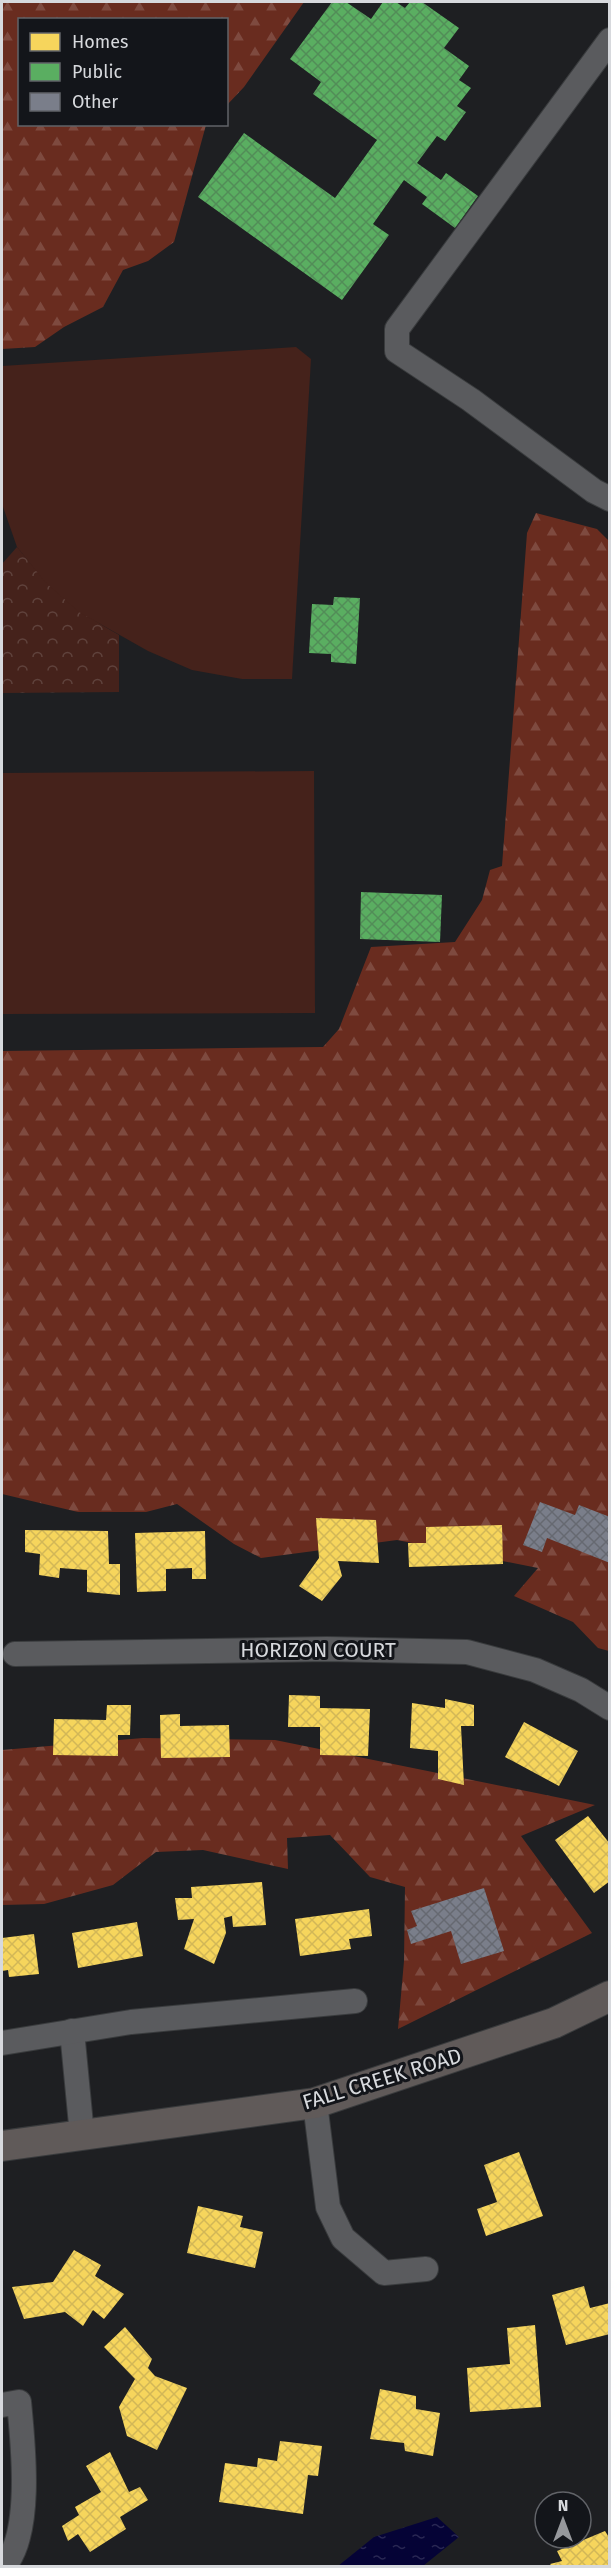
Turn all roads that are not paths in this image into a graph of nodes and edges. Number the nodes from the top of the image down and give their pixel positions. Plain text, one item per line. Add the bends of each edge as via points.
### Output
1 (609, 40) edge
2 (609, 499) edge
3 (15, 1654) dead end
4 (609, 1708) edge
5 (609, 1996) edge
6 (355, 2001) dead end
7 (72, 2031) junction
8 (2, 2043) edge
9 (315, 2103) junction
10 (82, 2135) junction
11 (2, 2146) edge
12 (426, 2269) dead end
13 (10, 2403) edge
14 (4, 2566) edge

1 - 2 street via 398,329 398,351
3 - 4 street, HORIZON COURT via 327,1649 467,1652 535,1670 581,1690
5 - 9 main road, FALL CREEK ROAD via 554,2023
6 - 7 street
7 - 8 street
7 - 10 street
9 - 10 main road, FALL CREEK ROAD
9 - 12 street via 328,2207 343,2238 384,2273
10 - 11 main road, FALL CREEK ROAD
13 - 14 street via 23,2452 21,2522 15,2550

